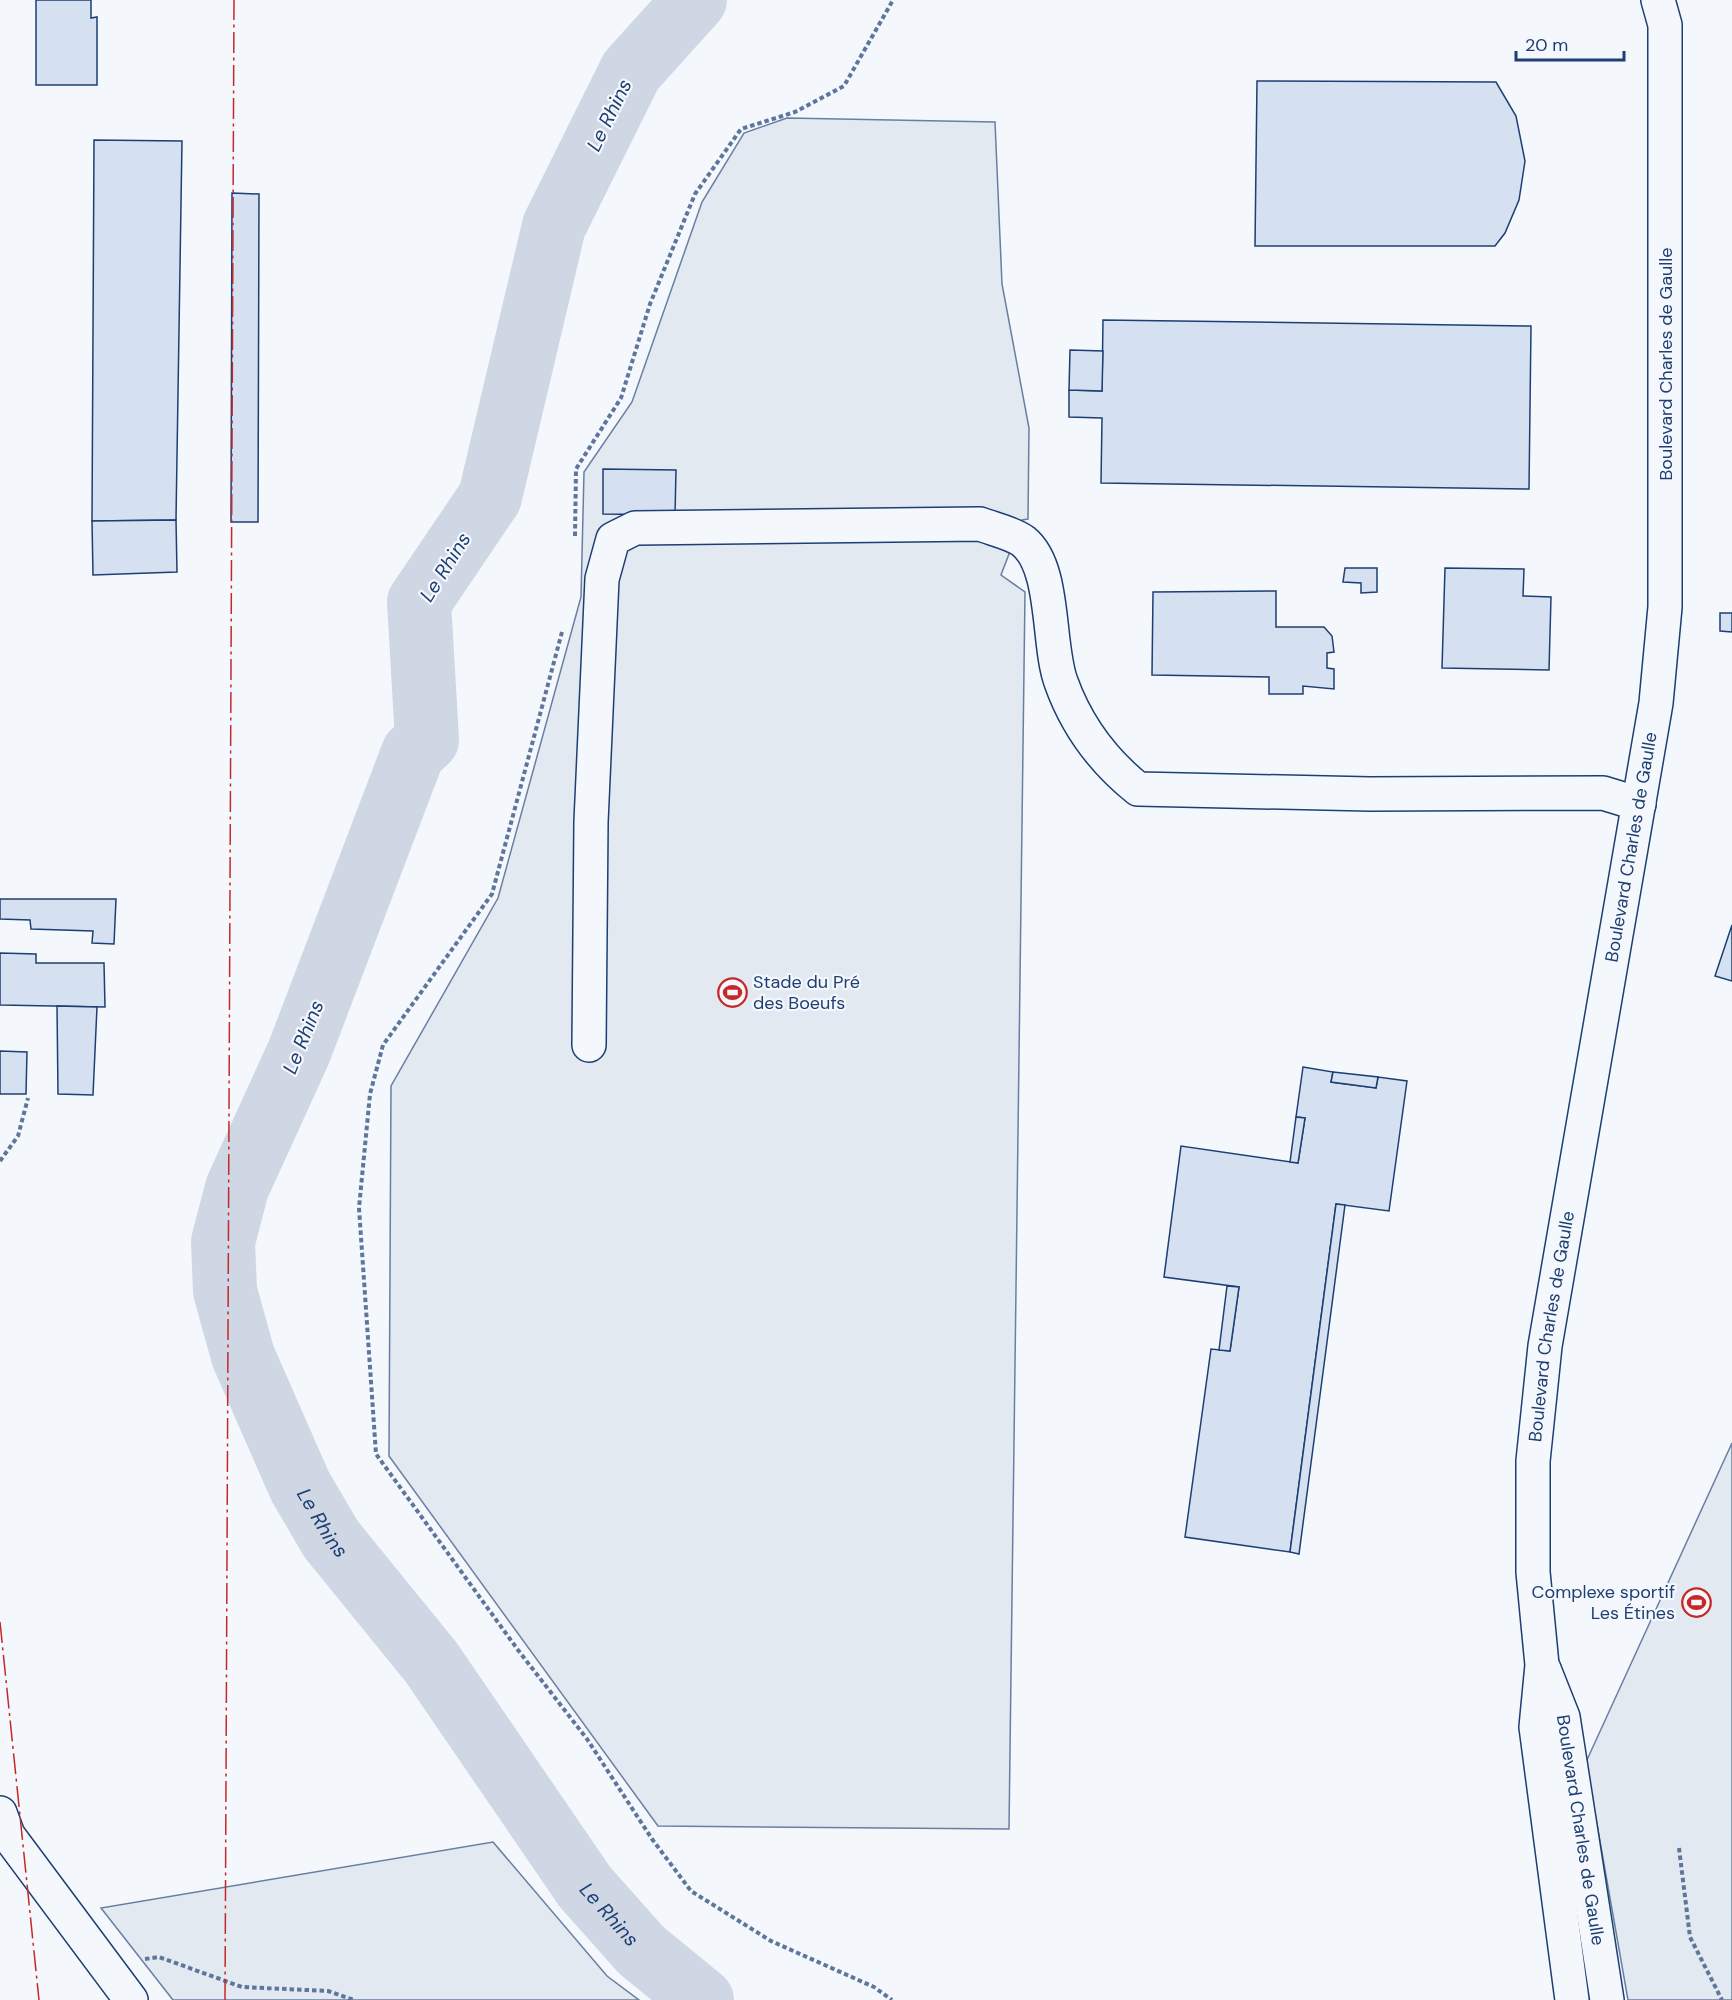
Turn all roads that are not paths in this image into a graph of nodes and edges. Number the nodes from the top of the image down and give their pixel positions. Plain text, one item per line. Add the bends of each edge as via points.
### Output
1 (1666, 8) edge
2 (1639, 804) junction
3 (589, 1045) dead end
4 (1542, 1665) junction
5 (0, 1813) edge
6 (131, 2000) edge
7 (1572, 2000) edge
8 (1607, 2000) edge

1 - 2 street, Boulevard Charles de Gaulle via 1665,607 1656,703
2 - 3 street via 1603,793 1370,794 1138,789 1115,770 1080,725 1060,680 1042,570 1023,542 980,524 634,528 613,539 602,579 591,822
2 - 4 street, Boulevard Charles de Gaulle via 1545,1346 1533,1461 1533,1572
4 - 7 street, Boulevard Charles de Gaulle via 1536,1727
4 - 8 street, Boulevard Charles de Gaulle via 1563,1717
5 - 6 street via 8,1835

